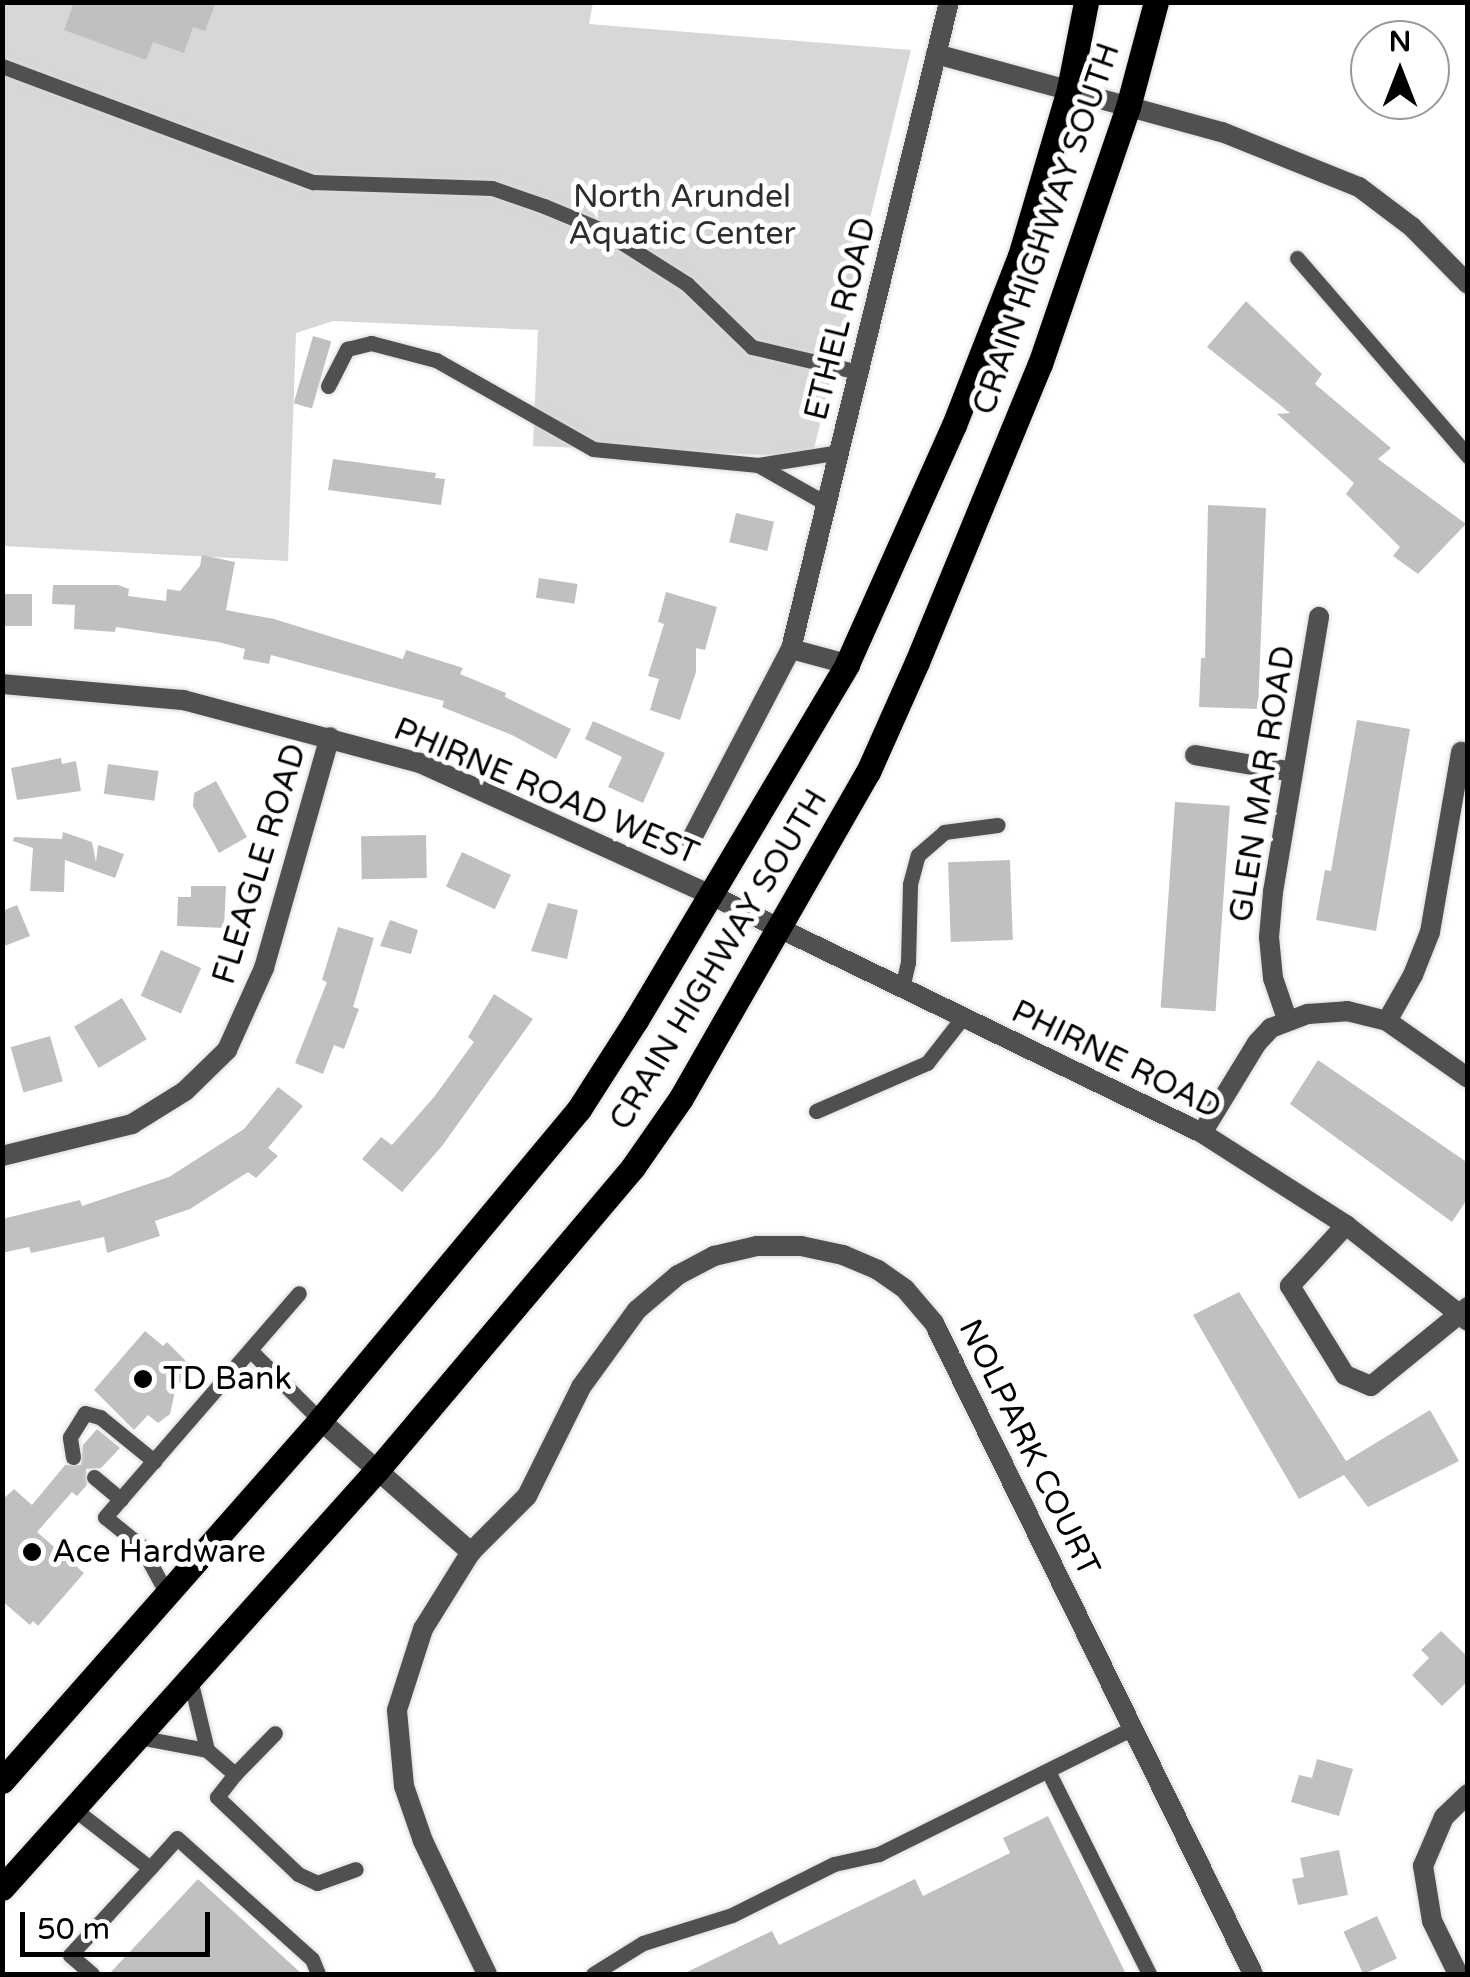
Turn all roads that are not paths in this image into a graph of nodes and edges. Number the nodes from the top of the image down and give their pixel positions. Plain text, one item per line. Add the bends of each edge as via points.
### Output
1 (949, 2) edge
2 (1086, 2) edge
3 (1156, 2) edge
4 (936, 54) junction
5 (2, 66) edge
6 (1069, 88) junction
7 (1128, 106) junction
8 (1297, 258) dead end
9 (1468, 284) edge
10 (860, 372) junction
11 (328, 386) dead end
12 (840, 452) junction
13 (1468, 456) edge
14 (758, 464) junction
15 (826, 504) junction
16 (1320, 617) dead end
17 (791, 648) junction
18 (847, 664) junction
19 (2, 684) edge
20 (330, 737) junction
21 (1461, 752) dead end
22 (1195, 755) dead end
23 (1293, 772) junction
24 (998, 824) dead end
25 (691, 840) dead end
26 (711, 895) junction
27 (778, 928) junction
28 (902, 988) junction
29 (963, 1017) junction
30 (1288, 1019) junction
31 (1387, 1021) junction
32 (1468, 1078) edge
33 (816, 1111) dead end
34 (1202, 1134) junction
35 (2, 1156) edge
36 (1346, 1225) junction
37 (300, 1293) dead end
38 (1465, 1314) edge
39 (251, 1351) junction
40 (320, 1420) junction
41 (72, 1456) dead end
42 (154, 1461) junction
43 (378, 1469) junction
44 (94, 1477) dead end
45 (120, 1500) junction
46 (471, 1552) junction
47 (167, 1594) junction
48 (190, 1679) junction
49 (1131, 1729) junction
50 (275, 1733) dead end
51 (138, 1737) junction
52 (207, 1750) junction
53 (1048, 1771) junction
54 (235, 1774) junction
55 (2, 1781) edge
56 (1468, 1794) edge
57 (74, 1809) junction
58 (150, 1868) junction
59 (356, 1868) dead end
60 (2, 1888) edge
61 (92, 1974) edge
62 (318, 1974) edge
63 (488, 1974) edge
64 (593, 1974) edge
65 (1149, 1974) edge
66 (1254, 1974) edge
67 (1458, 1974) edge

1 - 4 street, ETHEL ROAD
2 - 6 main road, CRAIN HIGHWAY SOUTH
3 - 7 main road, CRAIN HIGHWAY SOUTH
4 - 6 street
4 - 10 street, ETHEL ROAD
5 - 10 lane via 313,182 492,188 544,206 602,230 673,274 752,347
6 - 7 street
6 - 18 main road, CRAIN HIGHWAY SOUTH via 1020,256 954,425
7 - 9 street via 1222,132 1359,187 1412,227
7 - 27 main road, CRAIN HIGHWAY SOUTH via 1040,364 917,662 868,772
8 - 13 lane
10 - 12 street, ETHEL ROAD
11 - 14 lane via 348,349 370,342 436,360 592,449
12 - 14 lane
12 - 15 street, ETHEL ROAD
14 - 15 lane
15 - 17 street, ETHEL ROAD
16 - 23 street, GLEN MAR ROAD
17 - 18 street
17 - 25 street, ETHEL ROAD
18 - 26 main road, CRAIN HIGHWAY SOUTH
19 - 20 street, PHIRNE ROAD WEST via 183,700
20 - 26 street, PHIRNE ROAD WEST via 420,763
20 - 35 street, FLEAGLE ROAD via 264,968 226,1050 184,1092 132,1124
21 - 31 street via 1430,932
22 - 23 street
23 - 30 street, GLEN MAR ROAD via 1270,937 1273,978
24 - 28 lane via 944,832 918,855
26 - 27 street, PHIRNE ROAD
26 - 40 main road, CRAIN HIGHWAY SOUTH via 580,1109
27 - 28 street, PHIRNE ROAD
27 - 43 main road, CRAIN HIGHWAY SOUTH via 681,1098 633,1166
28 - 29 street, PHIRNE ROAD
29 - 33 lane via 927,1064
29 - 34 street, PHIRNE ROAD
30 - 31 street via 1347,1012
30 - 34 street via 1257,1043
31 - 32 street
34 - 36 street, PHIRNE ROAD
36 - 38 street, PHIRNE ROAD
36 - 38 street via 1290,1286 1346,1375 1371,1386
37 - 39 lane
39 - 40 lane
39 - 42 lane
40 - 43 street
40 - 47 main road, CRAIN HIGHWAY SOUTH
41 - 42 lane via 70,1437 85,1413 100,1417
42 - 45 lane
43 - 46 street
43 - 48 main road, CRAIN HIGHWAY SOUTH
44 - 45 lane
45 - 47 lane via 105,1517 141,1546
46 - 49 street, NOLPARK COURT via 526,1496 595,1364 637,1310 678,1276 714,1256 757,1246 842,1255 892,1279 934,1323
46 - 63 street, NOLPARK COURT via 423,1629 397,1710 404,1786 423,1841
47 - 55 main road, CRAIN HIGHWAY SOUTH
48 - 51 main road, CRAIN HIGHWAY SOUTH
48 - 52 lane
49 - 53 lane
49 - 66 street, NOLPARK COURT
50 - 54 lane
51 - 52 lane
51 - 57 main road, CRAIN HIGHWAY SOUTH
52 - 54 lane
53 - 64 lane via 880,1854 834,1864 732,1914 643,1943
53 - 65 lane
54 - 59 lane via 217,1797 298,1874 317,1883
56 - 67 street via 1444,1817 1423,1866 1432,1921
57 - 58 lane
57 - 60 main road, CRAIN HIGHWAY SOUTH
58 - 61 lane via 70,1955
58 - 62 lane via 177,1838 312,1960

